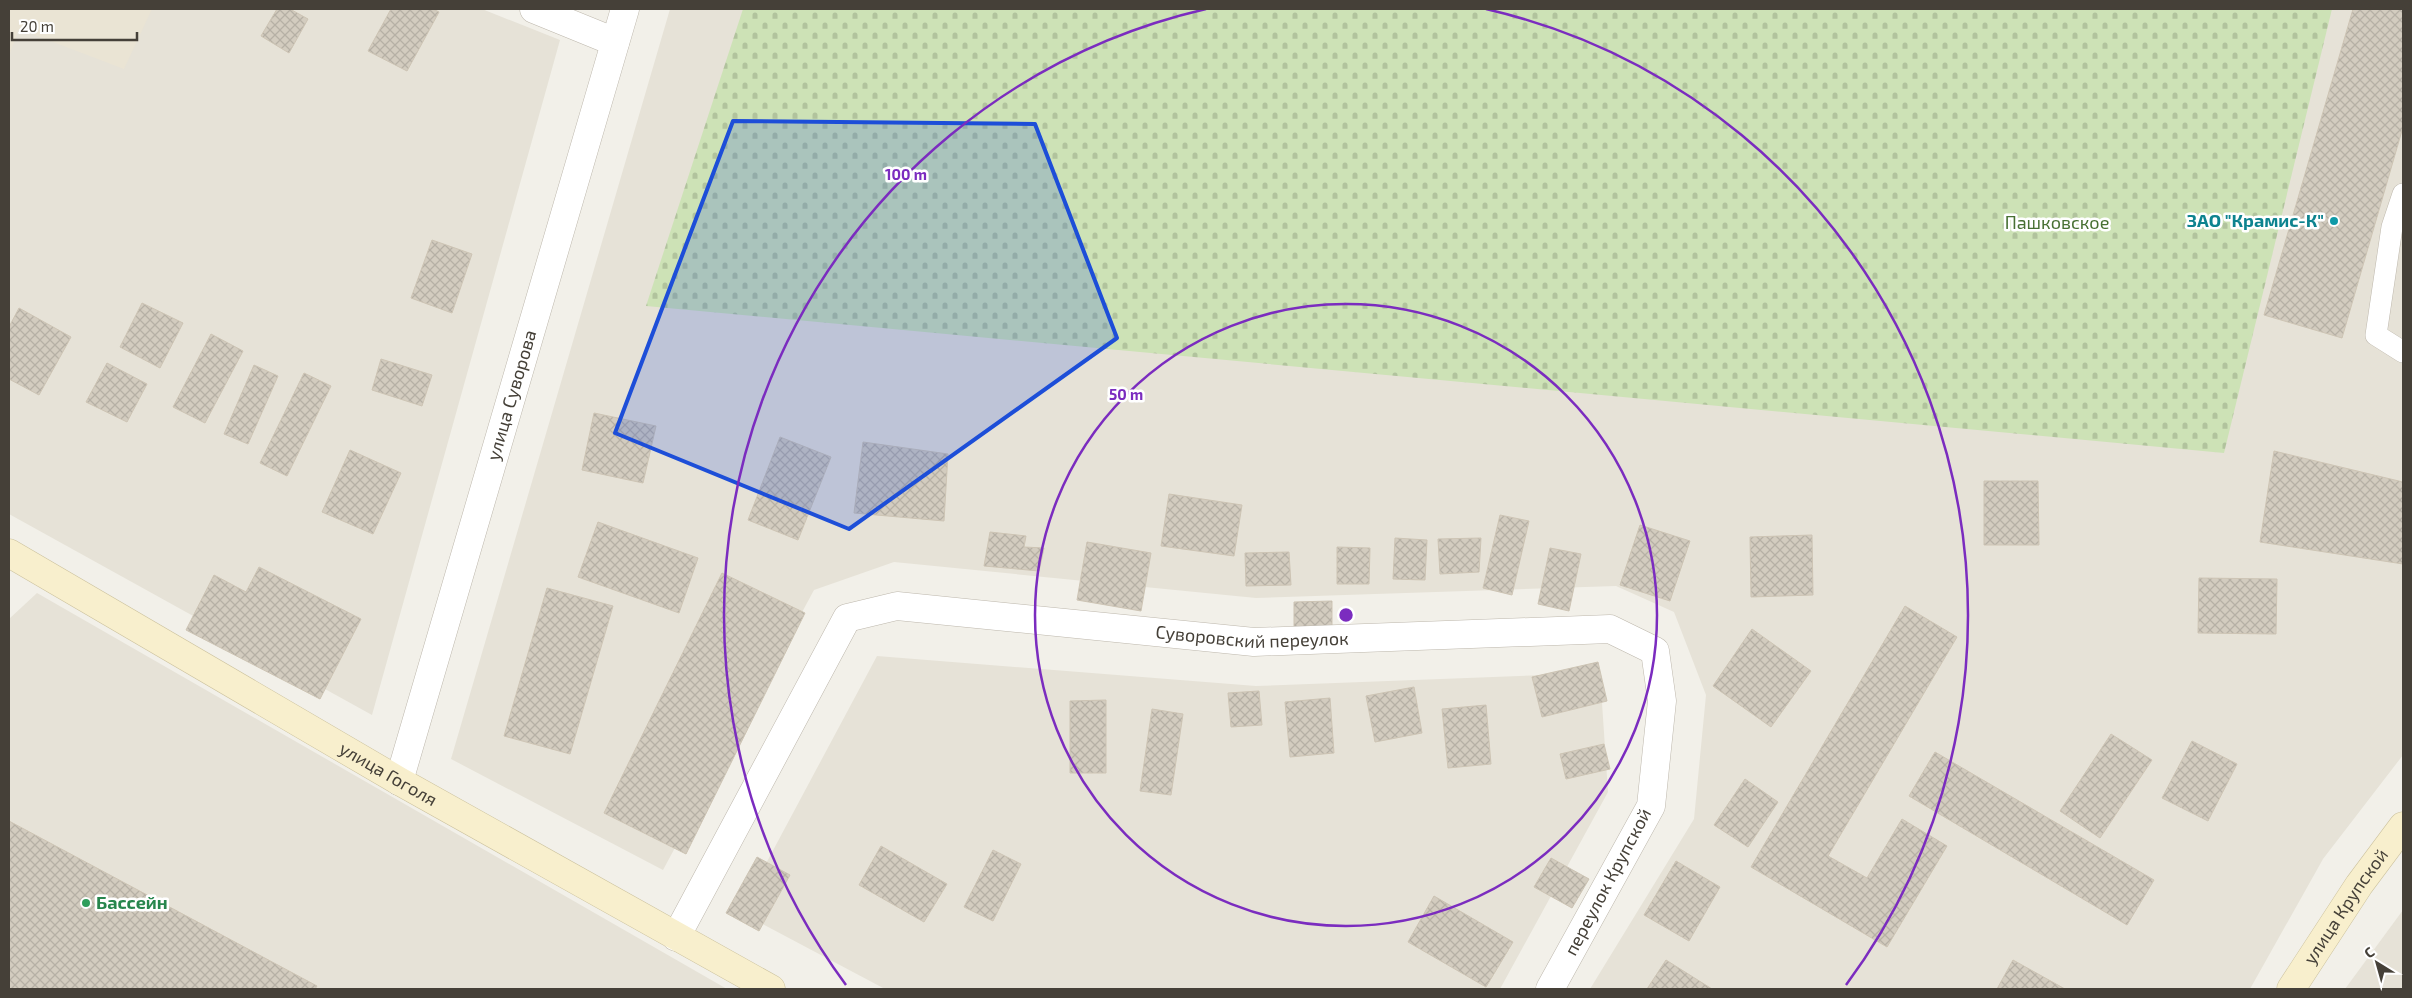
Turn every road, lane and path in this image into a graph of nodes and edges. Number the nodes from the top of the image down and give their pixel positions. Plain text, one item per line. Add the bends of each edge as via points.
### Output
1 (534, 9) edge
2 (625, 9) edge
3 (615, 42) junction
4 (2403, 194) edge
5 (2397, 221) edge
6 (2403, 352) edge
7 (10, 556) edge
8 (1655, 651) joint
9 (399, 781) junction
10 (2403, 826) edge
11 (676, 937) junction
12 (772, 989) edge
13 (1550, 989) edge
14 (2292, 989) edge

1 - 3 street
2 - 3 street, улица Суворова
3 - 9 street, улица Суворова
4 - 5 lane
5 - 6 lane via 2376,334
7 - 9 street, улица Гоголя
8 - 11 street, Суворовский переулок via 1610,629 1254,642 897,606 847,618
8 - 13 street, переулок Крупской via 1662,702 1651,806
9 - 11 street, улица Гоголя
10 - 14 street, улица Крупской via 2359,885
11 - 12 street, улица Гоголя

